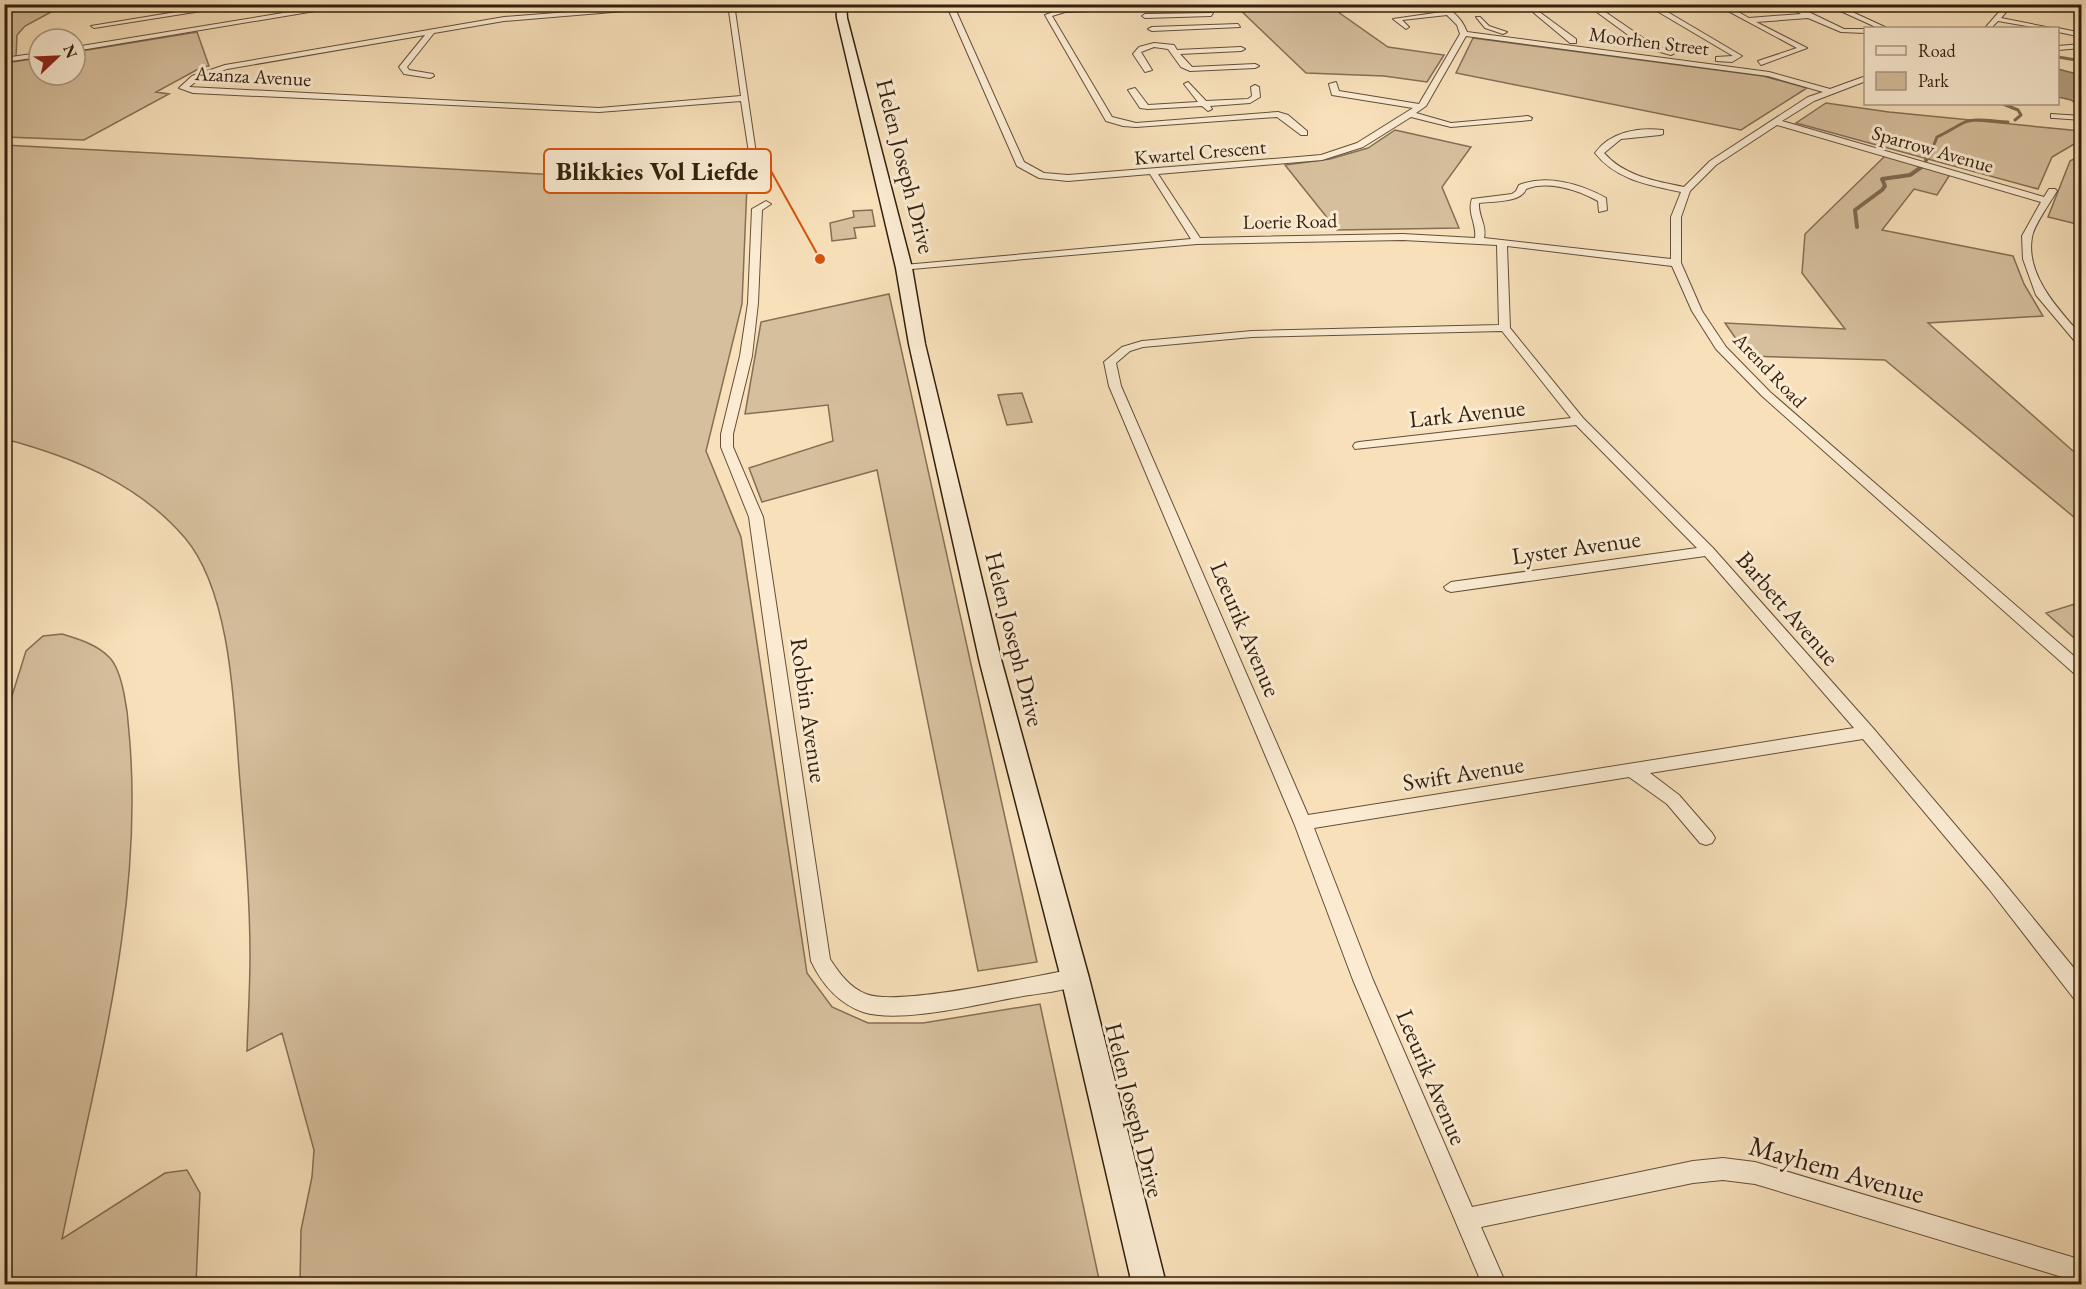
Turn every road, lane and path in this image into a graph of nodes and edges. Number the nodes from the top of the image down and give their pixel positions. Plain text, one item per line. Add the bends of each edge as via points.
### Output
1 (242, 4) edge
2 (354, 4) edge
3 (705, 4) edge
4 (731, 4) edge
5 (841, 4) edge
6 (949, 4) edge
7 (1435, 4) edge
8 (1604, 4) edge
9 (1648, 4) edge
10 (1718, 4) edge
11 (1786, 4) edge
12 (1828, 4) edge
13 (2010, 4) edge
14 (220, 6) edge
15 (1142, 8) edge
16 (1536, 12) dead end
17 (1448, 13) junction
18 (1211, 14) dead end
19 (1809, 16) junction
20 (1478, 18) dead end
21 (1997, 19) junction
22 (1748, 20) junction
23 (94, 26) dead end
24 (1238, 26) dead end
25 (1406, 27) dead end
26 (1881, 27) edge
27 (1989, 27) edge
28 (2041, 27) edge
29 (1152, 29) junction
30 (2059, 30) edge
31 (1864, 31) edge
32 (431, 32) junction
33 (1464, 34) junction
34 (2082, 35) edge
35 (1573, 41) junction
36 (1159, 45) junction
37 (1649, 46) junction
38 (2082, 46) edge
39 (87, 47) edge
40 (1630, 47) dead end
41 (1640, 47) dead end
42 (2059, 48) edge
43 (1240, 49) dead end
44 (1175, 52) junction
45 (27, 57) edge
46 (1672, 57) junction
47 (4, 60) edge
48 (1761, 63) dead end
49 (1255, 66) dead end
50 (1148, 70) dead end
51 (430, 76) dead end
52 (1864, 79) edge
53 (1188, 84) dead end
54 (1333, 84) dead end
55 (1255, 87) dead end
56 (1132, 90) dead end
57 (1829, 91) junction
58 (745, 98) junction
59 (1204, 104) junction
60 (1420, 108) junction
61 (1410, 114) junction
62 (2054, 116) dead end
63 (1528, 117) dead end
64 (2082, 118) edge
65 (1216, 119) junction
66 (1776, 122) junction
67 (1660, 132) dead end
68 (1304, 133) dead end
69 (756, 172) dead end
70 (1153, 172) junction
71 (1686, 190) junction
72 (766, 204) dead end
73 (1602, 210) dead end
74 (1479, 240) junction
75 (1197, 241) junction
76 (1502, 242) junction
77 (1676, 263) junction
78 (904, 268) junction
79 (1505, 328) junction
80 (2082, 343) edge
81 (1579, 422) junction
82 (1359, 446) dead end
83 (1708, 551) junction
84 (1451, 587) dead end
85 (2082, 672) edge
86 (1867, 732) junction
87 (1631, 770) junction
88 (1303, 823) junction
89 (1706, 838) dead end
90 (1075, 978) junction
91 (2082, 994) edge
92 (1467, 1219) junction
93 (2082, 1272) edge
94 (1149, 1284) edge
95 (1494, 1284) edge

1 - 14 street
2 - 39 street
3 - 32 street, Azanza Avenue via 513,18
4 - 58 street
5 - 78 street, Helen Joseph Drive
6 - 70 street, Kwartel Crescent via 1013,153 1025,169 1055,178
7 - 17 street
8 - 37 street via 1592,6
9 - 46 street via 1738,56 1732,60
10 - 22 street
11 - 19 street
12 - 26 street
13 - 21 street
14 - 23 street
15 - 18 street
15 - 29 street
15 - 65 street via 1065,10 1050,12 1048,18 1109,119 1136,125
16 - 35 street
17 - 25 street via 1396,19
17 - 33 street via 1462,25
19 - 22 street
19 - 31 street via 1840,30
20 - 35 street via 1486,27 1500,32
21 - 27 street
21 - 28 street
22 - 48 street via 1803,48
24 - 29 street
29 - 36 street
30 - 34 street
32 - 51 street via 404,67 406,72
32 - 58 street, Azanza Avenue via 217,69 183,88 589,110
33 - 46 street, Moorhen Street
33 - 60 street, Kwartel Crescent
35 - 40 street
36 - 44 street
36 - 50 street via 1138,51
37 - 41 street
37 - 46 street
38 - 42 street
43 - 44 street
44 - 49 street via 1184,65 1194,69
45 - 47 street
46 - 57 street, Moorhen Street via 1769,74
52 - 57 street, Arend Road
53 - 59 street
54 - 60 street via 1335,93
55 - 59 street via 1255,99
56 - 59 street via 1148,107
57 - 66 street, Arend Road
58 - 69 street
59 - 65 street
60 - 61 street, Kwartel Crescent
61 - 63 street via 1451,125
61 - 70 street, Kwartel Crescent via 1360,145 1322,157
62 - 64 street
65 - 68 street via 1278,114
66 - 71 street, Arend Road via 1713,163
66 - 80 street, Sparrow Avenue via 2049,196 2027,236 2028,259 2041,296
67 - 71 street via 1626,134 1599,153 1636,177
70 - 75 street
71 - 77 street, Arend Road via 1676,217
72 - 90 street, Robbin Avenue via 757,209 753,303 727,447 756,517 821,961 845,992 870,1005 927,1002
73 - 74 street via 1603,200 1589,193 1550,183 1528,184 1519,195 1475,201 1481,230
74 - 75 street, Loerie Road via 1403,237
74 - 76 street, Loerie Road
75 - 78 street, Loerie Road
76 - 77 street, Loerie Road
76 - 79 street
77 - 85 street, Arend Road via 1708,329 1766,394
78 - 90 street, Helen Joseph Drive via 917,344 991,663
79 - 81 street, Barbett Avenue
79 - 88 street, Leeurik Avenue via 1252,334 1142,344 1126,349 1110,362 1115,386
81 - 82 street, Lark Avenue
81 - 83 street, Barbett Avenue
83 - 84 street, Lyster Avenue
83 - 86 street, Barbett Avenue
86 - 87 street, Swift Avenue
86 - 91 street, Barbett Avenue
87 - 88 street, Swift Avenue
87 - 89 street via 1661,787
88 - 92 street, Leeurik Avenue via 1364,980
90 - 94 street, Helen Joseph Drive
92 - 93 street, Mayhem Avenue via 1724,1169 1755,1173
92 - 95 street, Leeurik Avenue

